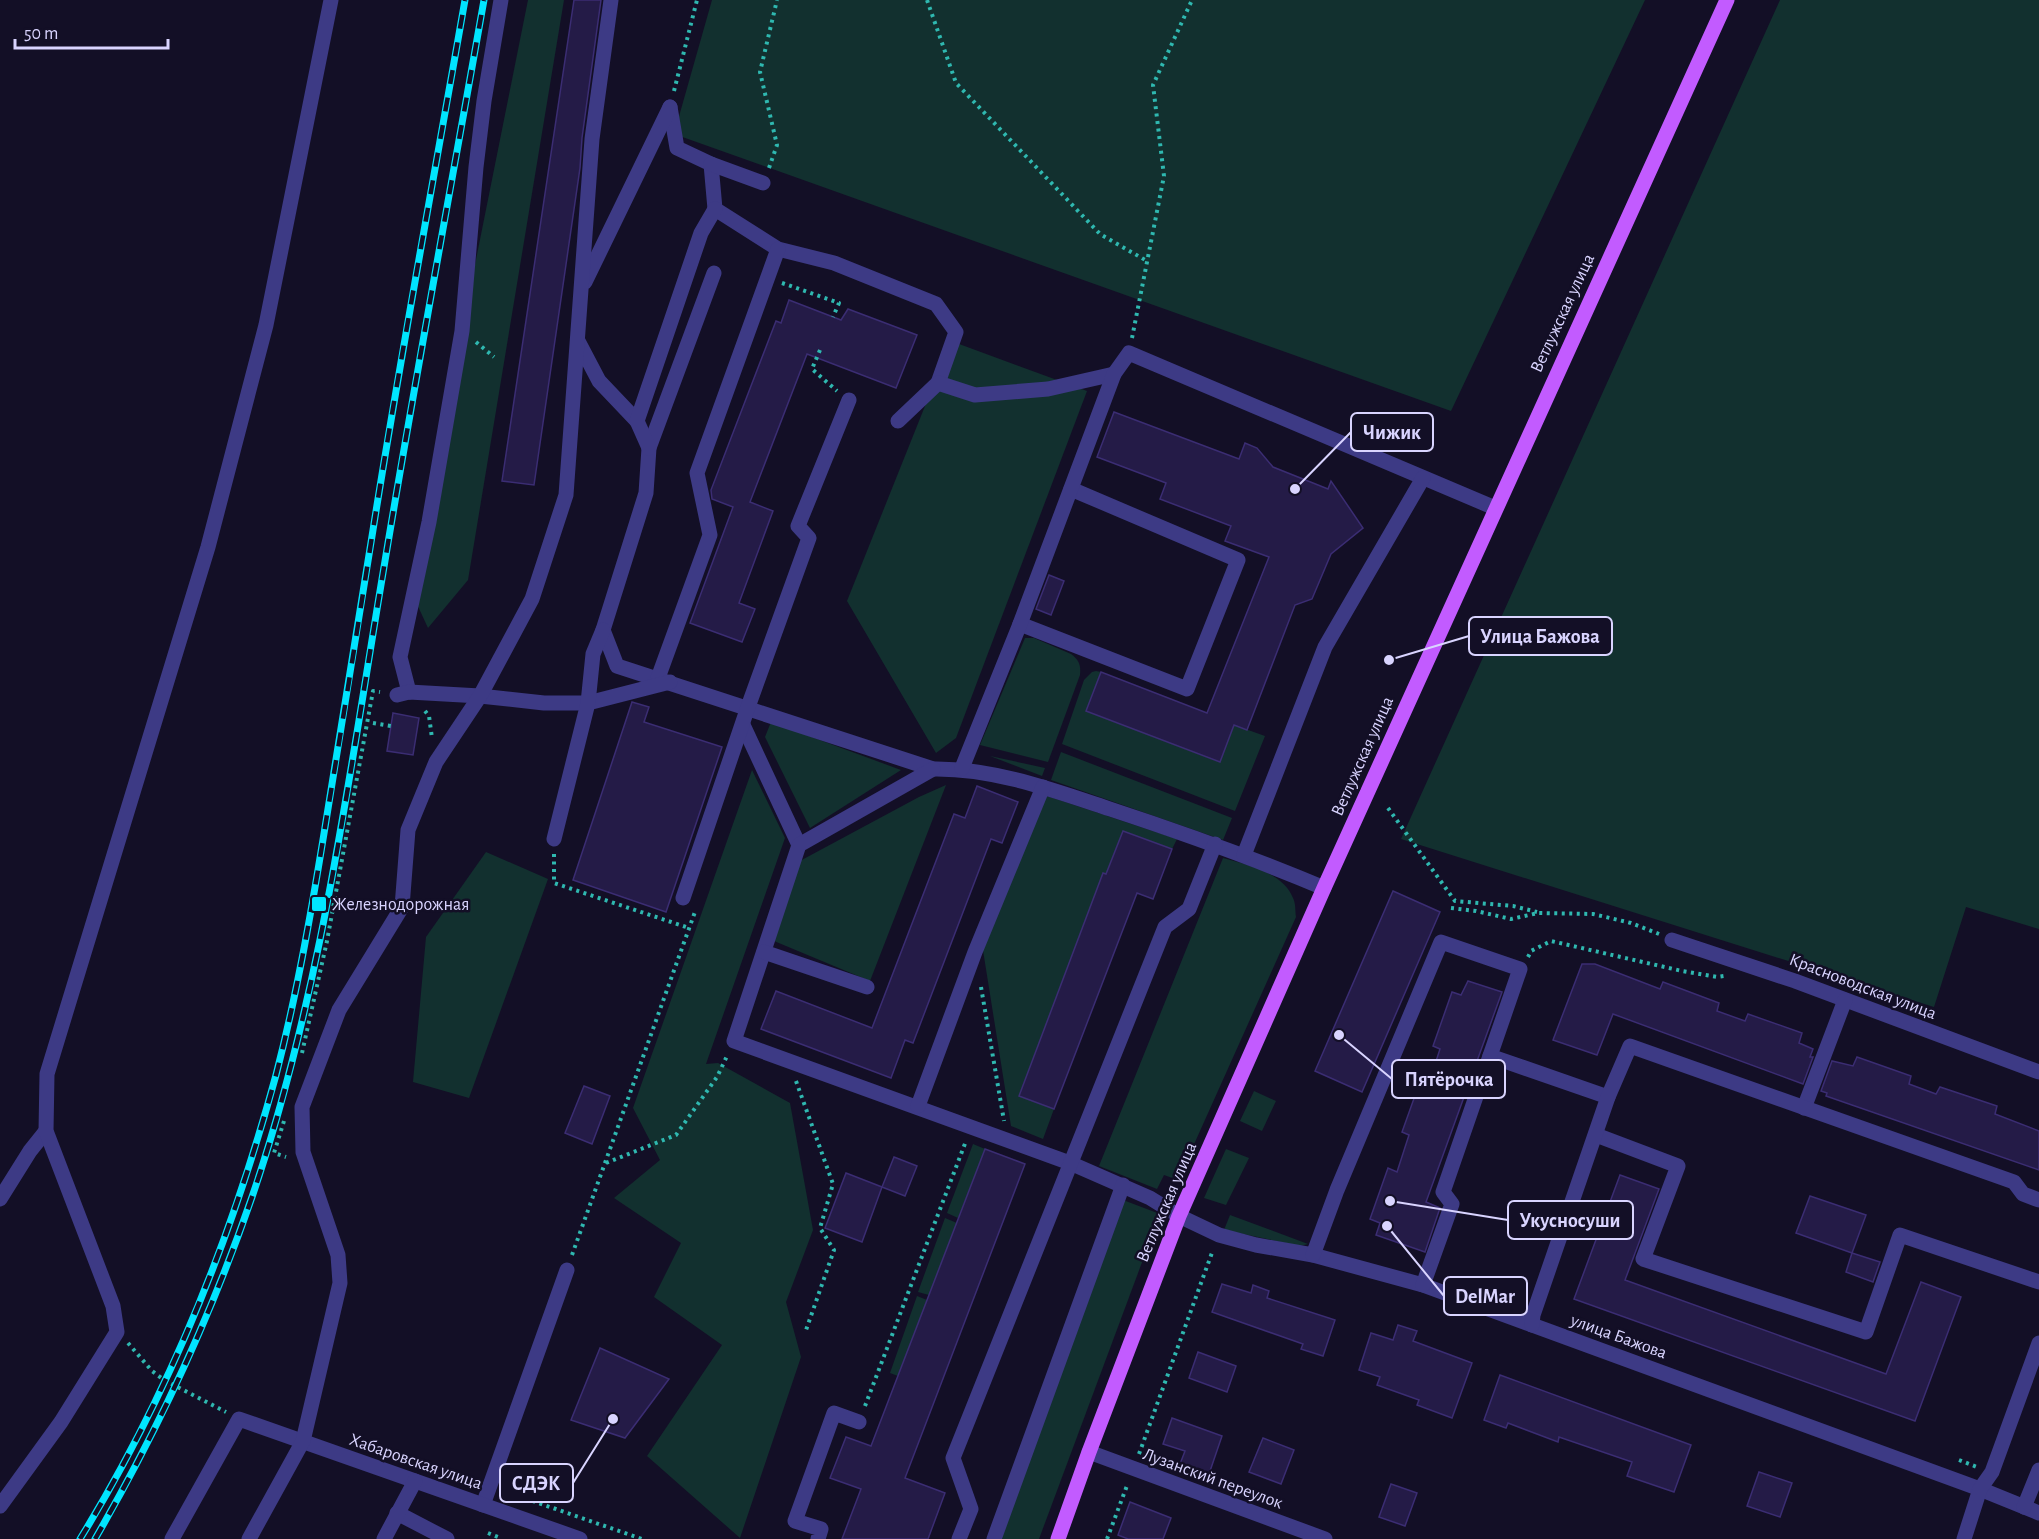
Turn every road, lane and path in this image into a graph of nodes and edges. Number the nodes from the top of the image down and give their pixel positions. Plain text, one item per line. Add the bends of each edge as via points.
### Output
1 (331, 0) edge
2 (501, 0) edge
3 (611, 0) edge
4 (697, 0) edge
5 (777, 0) edge
6 (927, 0) edge
7 (1192, 0) edge
8 (1727, 0) edge
9 (670, 107) junction
10 (711, 164) junction
11 (763, 183) joint
12 (715, 208) junction
13 (778, 249) junction
14 (1147, 261) junction
15 (714, 273) dead end
16 (767, 278) junction
17 (581, 290) junction
18 (833, 317) dead end
19 (578, 341) junction
20 (820, 350) dead end
21 (1129, 354) junction
22 (1114, 374) junction
23 (938, 383) junction
24 (849, 400) joint
25 (637, 421) junction
26 (898, 421) dead end
27 (649, 448) junction
28 (1423, 478) junction
29 (1071, 489) junction
30 (1495, 508) junction
31 (1020, 624) junction
32 (603, 630) junction
33 (664, 680) junction
34 (378, 692) dead end
35 (403, 693) junction
36 (480, 696) junction
37 (588, 703) junction
38 (748, 707) junction
39 (373, 723) dead end
40 (743, 725) junction
41 (391, 726) dead end
42 (436, 762) junction
43 (962, 768) junction
44 (933, 769) junction
45 (1043, 787) junction
46 (1388, 808) dead end
47 (554, 839) joint
48 (1215, 844) junction
49 (800, 845) junction
50 (1244, 855) junction
51 (1324, 888) junction
52 (683, 898) dead end
53 (697, 906) dead end
54 (1451, 908) dead end
55 (1538, 913) junction
56 (689, 928) junction
57 (1672, 940) joint
58 (764, 952) junction
59 (1520, 969) junction
60 (1727, 976) dead end
61 (867, 987) dead end
62 (981, 987) dead end
63 (1845, 1000) junction
64 (734, 1041) junction
65 (301, 1055) dead end
66 (1490, 1056) junction
67 (788, 1059) junction
68 (2039, 1072) edge
69 (1608, 1096) junction
70 (918, 1106) junction
71 (1804, 1108) junction
72 (284, 1119) dead end
73 (971, 1126) junction
74 (46, 1131) junction
75 (1596, 1135) junction
76 (1007, 1140) junction
77 (281, 1155) dead end
78 (605, 1163) junction
79 (1070, 1163) junction
80 (1123, 1185) junction
81 (0, 1199) edge
82 (2039, 1200) edge
83 (1179, 1216) junction
84 (1219, 1235) junction
85 (1313, 1255) junction
86 (567, 1270) joint
87 (2039, 1282) edge
88 (1423, 1285) junction
89 (1532, 1325) junction
90 (117, 1332) junction
91 (805, 1333) dead end
92 (2039, 1343) edge
93 (239, 1419) junction
94 (859, 1422) joint
95 (303, 1441) junction
96 (1089, 1452) junction
97 (1133, 1470) junction
98 (2039, 1470) edge
99 (415, 1481) junction
100 (490, 1486) junction
101 (1980, 1489) junction
102 (483, 1505) junction
103 (0, 1506) edge
104 (2024, 1507) junction
105 (398, 1513) junction
106 (2039, 1513) edge
107 (488, 1533) dead end
108 (498, 1537) dead end
109 (577, 1538) edge
110 (172, 1539) edge
111 (249, 1539) edge
112 (384, 1539) edge
113 (447, 1539) edge
114 (642, 1539) edge
115 (818, 1539) edge
116 (959, 1539) edge
117 (994, 1539) edge
118 (1058, 1539) edge
119 (1107, 1539) edge
120 (1325, 1539) edge
121 (1964, 1539) edge

1 - 74 street via 266,325 207,547 47,1074
2 - 35 street via 476,167 462,331 429,522 400,657
3 - 17 street via 592,139
4 - 9 path
5 - 11 path via 760,72 777,145
6 - 14 path via 956,83 1100,234
7 - 14 path via 1153,85 1164,176
8 - 30 main road, Ветлужская улица
9 - 10 street via 677,148
9 - 17 street
10 - 11 street
10 - 12 street
12 - 13 street
12 - 25 street via 701,233
13 - 16 street
13 - 23 street via 834,263 936,304 956,332
14 - 21 path
15 - 27 street
16 - 18 path via 839,303
16 - 33 street via 697,473 710,535
17 - 19 street
19 - 25 street via 599,381
19 - 36 street via 566,495 532,599
20 - 24 path via 812,369
21 - 22 street
21 - 28 street
22 - 23 street via 1048,389 975,395
22 - 29 street
23 - 26 street
24 - 38 street via 798,526 809,538
25 - 27 street
27 - 32 street via 646,493
28 - 30 street
28 - 50 street via 1325,647
29 - 31 street
29 - 31 street via 1238,560 1187,689
30 - 51 main road, Ветлужская улица
31 - 43 street
32 - 33 street via 617,666
32 - 37 street via 593,654
33 - 37 street
33 - 38 street
34 - 65 path via 373,691 327,941
35 - 36 street
35 - 42 path via 429,716
36 - 37 street via 544,704
36 - 42 street
37 - 47 street
38 - 40 street
38 - 44 street
39 - 41 path
40 - 49 street
40 - 52 street
42 - 95 street via 408,830 402,907 339,1010 302,1107 303,1152 338,1255 340,1283
43 - 44 street
43 - 45 street
44 - 49 street
45 - 48 street
45 - 70 street via 975,952
46 - 55 path via 1455,901 1513,906
47 - 56 path via 554,883
48 - 50 street
48 - 79 street via 1189,909 1165,927
49 - 58 street
50 - 51 street
51 - 83 main road, Ветлужская улица
53 - 56 path
54 - 55 path via 1511,919
55 - 57 path via 1593,914 1631,923
56 - 78 path
57 - 63 street, Красноводская улица
58 - 61 street
58 - 64 street
59 - 60 path via 1531,951 1551,941 1682,971
59 - 66 street
59 - 85 street via 1441,942
62 - 76 path
63 - 68 street, Красноводская улица
63 - 71 street
64 - 67 street, улица Бажова
64 - 78 path via 717,1077 676,1135
66 - 69 street
66 - 88 street via 1443,1192 1452,1204
67 - 70 street, улица Бажова
67 - 91 path via 833,1184 820,1228 834,1250
69 - 71 street via 1630,1046
69 - 75 street
70 - 73 street, улица Бажова
71 - 82 street via 2014,1182 2023,1194
72 - 77 path via 274,1153
73 - 76 street, улица Бажова
73 - 94 path
74 - 81 street
74 - 90 street via 113,1306
75 - 87 street via 1678,1166 1643,1259 1866,1332 1900,1234
75 - 89 street
76 - 79 street, улица Бажова
78 - 86 path
79 - 80 street, улица Бажова
79 - 116 street via 952,1458 971,1509
80 - 83 street, улица Бажова
80 - 117 street
83 - 84 street, улица Бажова
83 - 96 main road, Ветлужская улица
84 - 85 street, улица Бажова
84 - 97 path
85 - 88 street, улица Бажова
86 - 100 street
88 - 89 street, улица Бажова
89 - 101 street, улица Бажова
90 - 93 path via 164,1380
90 - 103 street via 62,1422
92 - 101 street via 1992,1472
93 - 95 street, Хабаровская улица
93 - 110 street
94 - 115 street via 834,1413 795,1521 821,1529
95 - 99 street, Хабаровская улица
95 - 111 street
96 - 97 street, Лузанский переулок
96 - 118 main road, Ветлужская улица
97 - 119 path
97 - 120 street, Лузанский переулок
98 - 104 street
99 - 102 street, Хабаровская улица
99 - 105 street
100 - 102 street
100 - 114 path
101 - 104 street, улица Бажова
101 - 121 street
102 - 109 street, Хабаровская улица
104 - 106 street, улица Бажова
105 - 112 street
105 - 113 street
107 - 108 path

